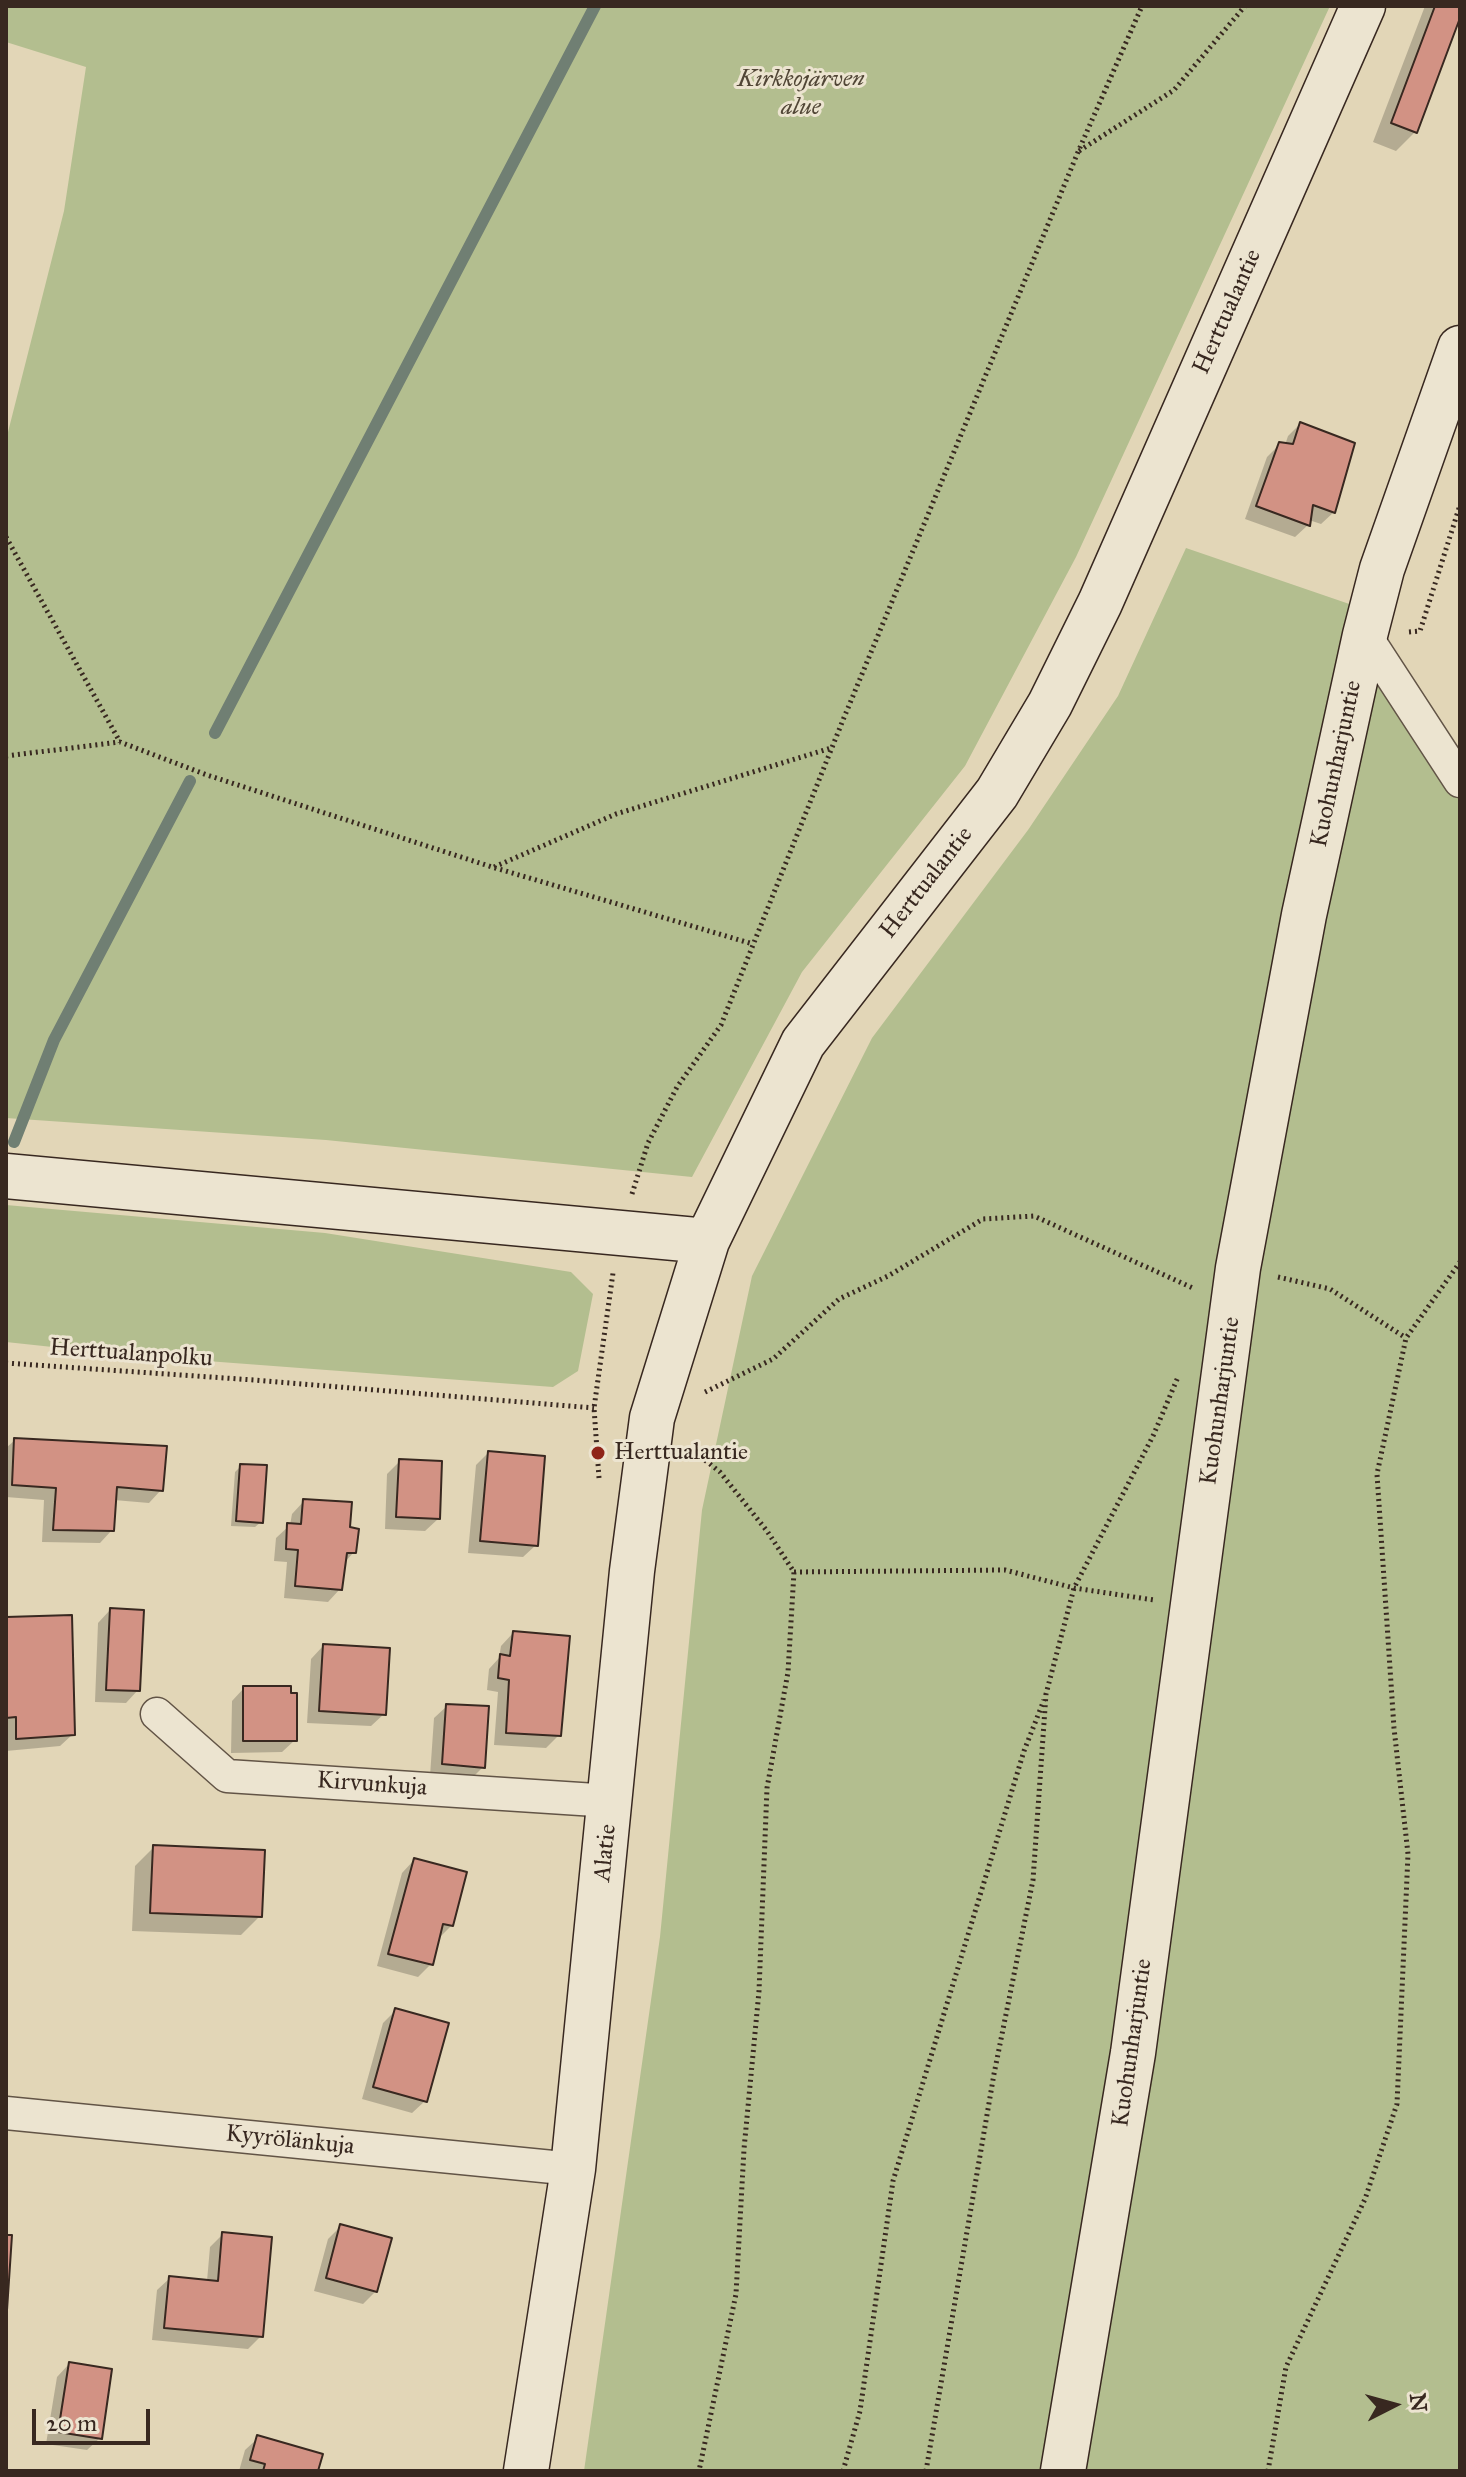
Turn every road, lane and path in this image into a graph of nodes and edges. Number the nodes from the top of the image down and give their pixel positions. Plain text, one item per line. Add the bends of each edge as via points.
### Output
1 (1245, 6) edge
2 (1363, 6) edge
3 (1078, 152) dead end
4 (1460, 348) edge
5 (1460, 505) edge
6 (6, 537) edge
7 (1365, 635) junction
8 (120, 742) junction
9 (832, 748) dead end
10 (6, 756) edge
11 (1460, 781) edge
12 (492, 867) junction
13 (753, 944) dead end
14 (6, 1176) edge
15 (707, 1241) junction
16 (1460, 1262) edge
17 (1236, 1286) junction
18 (1406, 1338) junction
19 (6, 1363) edge
20 (1184, 1364) dead end
21 (594, 1408) dead end
22 (652, 1418) junction
23 (794, 1572) junction
24 (1074, 1588) junction
25 (1192, 1605) junction
26 (1046, 1694) junction
27 (157, 1714) dead end
28 (611, 1801) junction
29 (6, 2113) edge
30 (573, 2169) junction
31 (526, 2471) edge
32 (699, 2471) edge
33 (843, 2471) edge
34 (926, 2471) edge
35 (1063, 2471) edge
36 (1268, 2471) edge

1 - 3 path via 1174,90
2 - 15 street, Herttualantie via 1100,603 1050,704 997,793 803,1043
4 - 7 street, Kuohunharjuntie via 1382,569
5 - 7 path via 1420,631
6 - 8 path
7 - 11 street
7 - 17 street, Kuohunharjuntie via 1304,915
8 - 10 path
8 - 12 path
9 - 12 path via 616,814
12 - 13 path
14 - 15 street
15 - 22 street, Alatie
16 - 18 path
17 - 18 path via 1330,1289
17 - 22 path via 1164,1277 1034,1216 983,1219 839,1299 773,1359
17 - 25 street, Kuohunharjuntie
18 - 36 path via 1377,1474 1408,1854 1397,2104 1365,2199 1286,2367
19 - 21 path, Herttualanpolku
20 - 24 path
22 - 23 path via 720,1472
22 - 28 street, Alatie
23 - 24 path via 1005,1570
23 - 32 path via 788,1672 767,1788 759,1991 736,2294
24 - 25 path
24 - 26 path
25 - 35 street, Kuohunharjuntie via 1133,2053
26 - 33 path via 893,2181 860,2411
26 - 34 path via 1033,1880
27 - 28 street, Kirvunkuja via 227,1776
28 - 30 street, Alatie
29 - 30 street, Kyyrölänkuja
30 - 31 street, Alatie

